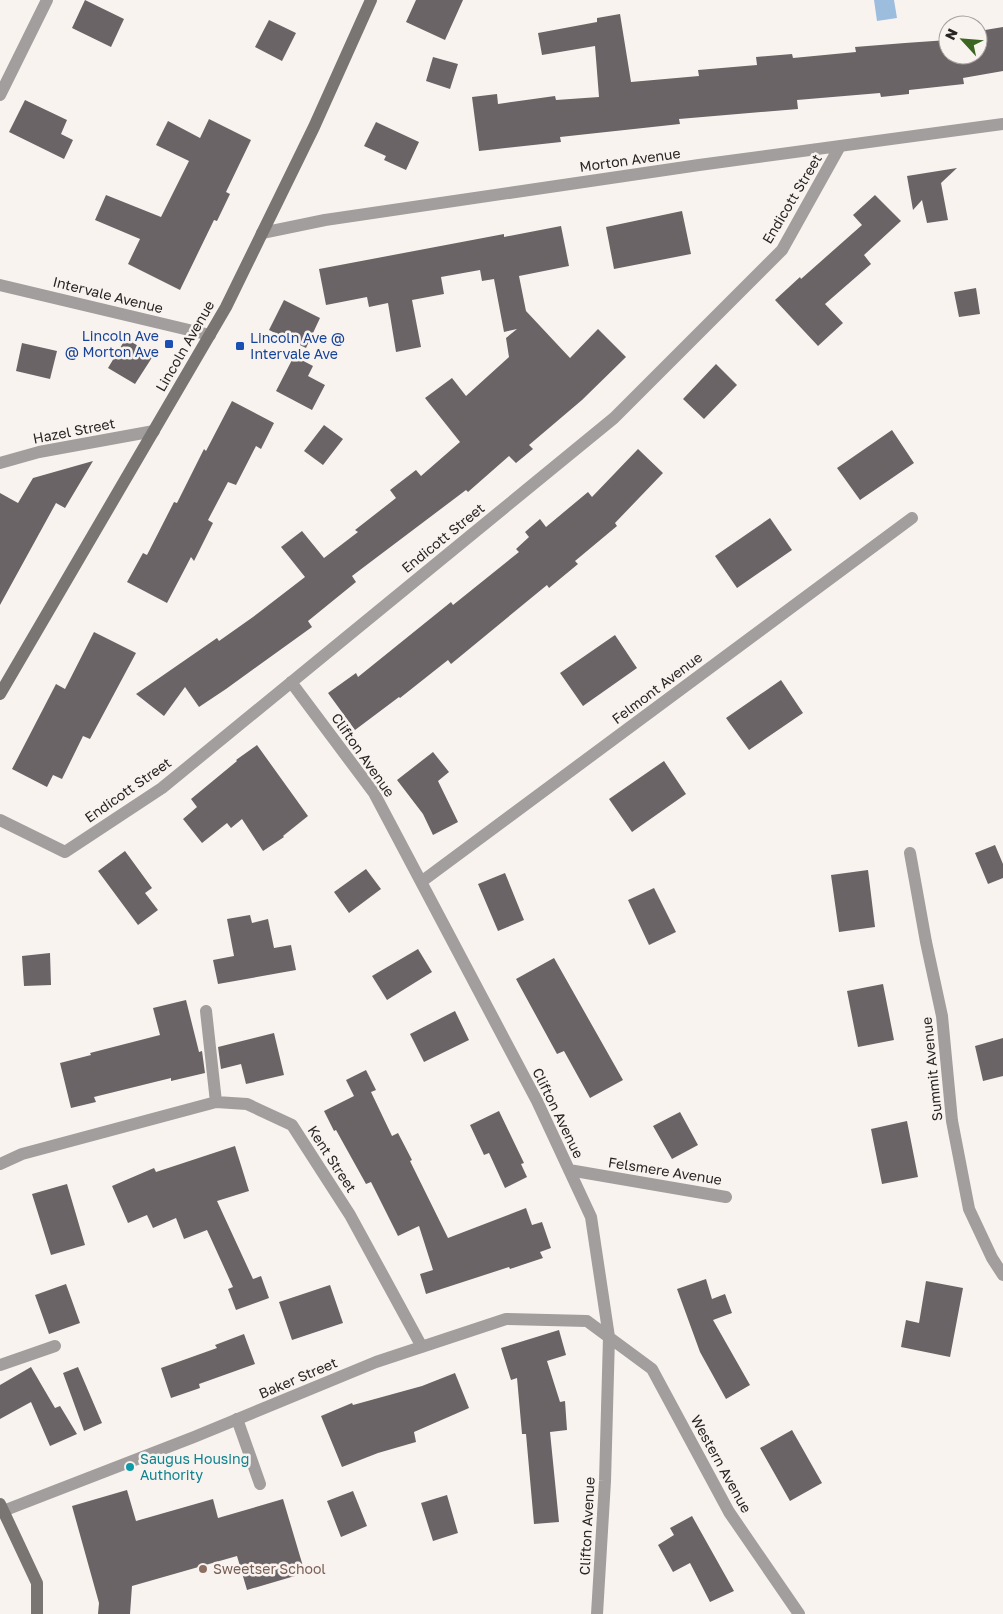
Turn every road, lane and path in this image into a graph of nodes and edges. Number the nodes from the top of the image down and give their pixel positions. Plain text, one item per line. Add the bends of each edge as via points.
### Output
1 (47, 0) edge
2 (371, 0) edge
3 (0, 95) edge
4 (1003, 124) edge
5 (840, 146) junction
6 (262, 233) junction
7 (0, 285) edge
8 (210, 335) junction
9 (154, 431) junction
10 (0, 463) edge
11 (912, 518) dead end
12 (291, 682) junction
13 (0, 694) edge
14 (0, 820) edge
15 (910, 853) dead end
16 (421, 882) junction
17 (206, 1011) dead end
18 (216, 1102) junction
19 (0, 1164) edge
20 (569, 1170) junction
21 (726, 1196) dead end
22 (1003, 1275) edge
23 (609, 1337) junction
24 (55, 1346) dead end
25 (422, 1347) junction
26 (0, 1365) edge
27 (237, 1419) junction
28 (260, 1484) dead end
29 (2, 1508) edge
30 (37, 1614) edge
31 (597, 1614) edge
32 (799, 1614) edge

1 - 3 street
2 - 6 main road, Lincoln Avenue
4 - 5 street, Morton Avenue
5 - 6 street, Morton Avenue via 334,219
5 - 12 street, Endicott Street via 782,250 614,418
6 - 8 main road, Lincoln Avenue
7 - 8 street, Intervale Avenue
8 - 9 main road, Lincoln Avenue
9 - 10 street, Hazel Street via 39,452
9 - 13 main road, Lincoln Avenue
11 - 16 street, Felmont Avenue
12 - 14 street, Endicott Street via 162,788 65,852
12 - 16 street, Clifton Avenue via 374,793
15 - 22 street, Summit Avenue via 942,1016 952,1121 969,1209
16 - 20 street, Clifton Avenue via 537,1101
17 - 18 street
18 - 19 street, Kent Street via 22,1154
18 - 25 street, Kent Street via 247,1104 292,1125 350,1215
20 - 21 street, Felsmere Avenue
20 - 23 street, Clifton Avenue via 591,1217
23 - 25 street, Baker Street via 588,1321 506,1319
23 - 31 street, Clifton Avenue
23 - 32 street, Western Avenue via 652,1369 729,1512
24 - 26 street
25 - 27 street, Baker Street via 376,1362
27 - 28 street
27 - 29 street, Baker Street
29 - 30 main road via 37,1583

